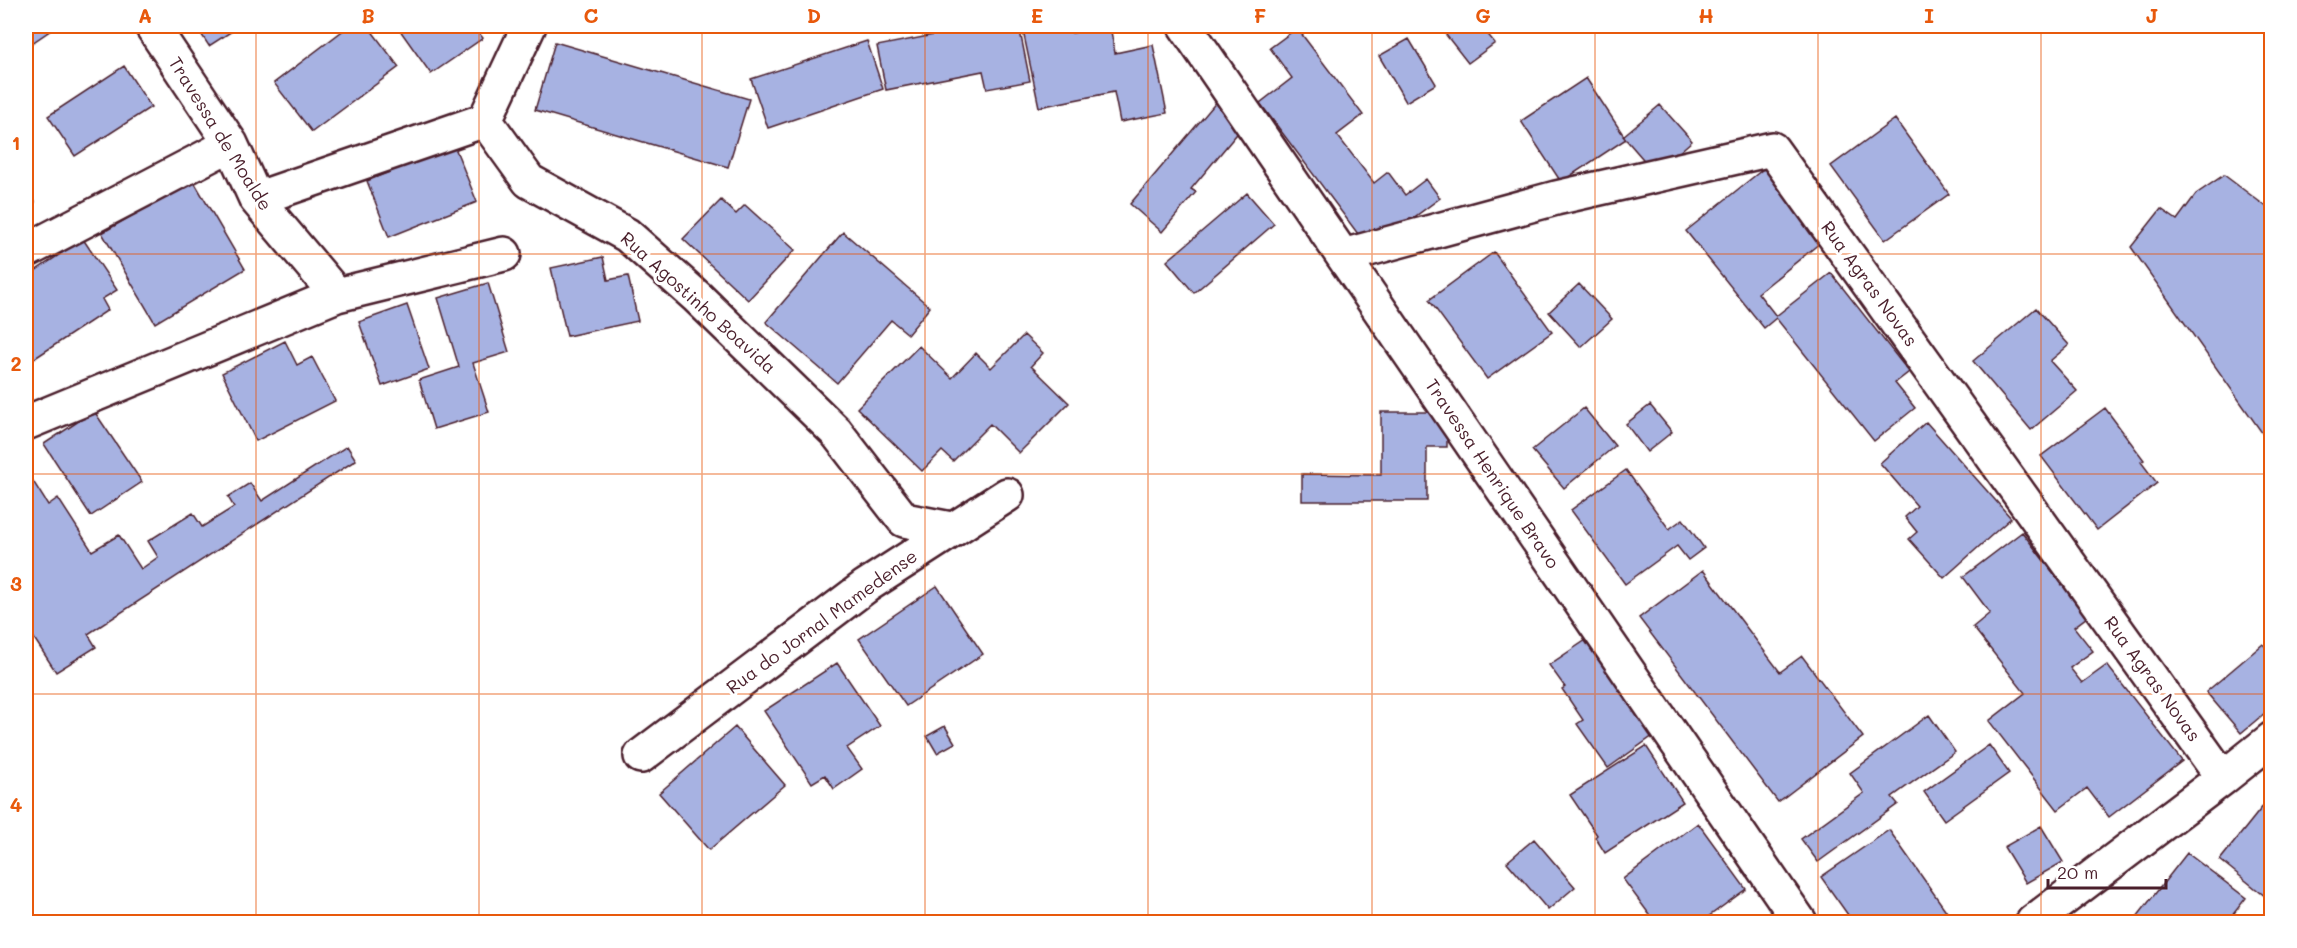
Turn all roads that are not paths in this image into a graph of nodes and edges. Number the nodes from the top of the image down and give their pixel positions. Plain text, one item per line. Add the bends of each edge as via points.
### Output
1 (152, 26) edge
2 (529, 26) edge
3 (1185, 26) edge
4 (485, 120) junction
5 (231, 144) junction
6 (256, 199) junction
7 (26, 251) edge
8 (504, 254) dead end
9 (1343, 256) junction
10 (337, 295) junction
11 (26, 423) edge
12 (1007, 495) dead end
13 (951, 529) junction
14 (2271, 739) edge
15 (641, 756) dead end
16 (2223, 778) junction
17 (1800, 922) edge
18 (2032, 922) edge

1 - 5 street, Travessa de Moalde
2 - 4 street
3 - 9 street, Travessa Henrique Bravo
4 - 6 street
4 - 13 street, Rua Agostinho Boavida via 529,181 627,235 697,297 836,432 904,520
5 - 6 street, Travessa de Moalde
5 - 7 street
6 - 10 street, Travessa de Moalde
8 - 10 street
9 - 16 street, Rua Agras Novas via 1556,198 1772,149
9 - 17 street, Travessa Henrique Bravo
10 - 11 street
12 - 13 street, Rua do Jornal Mamedense
13 - 15 street, Rua do Jornal Mamedense via 866,586
14 - 16 street
16 - 18 street

